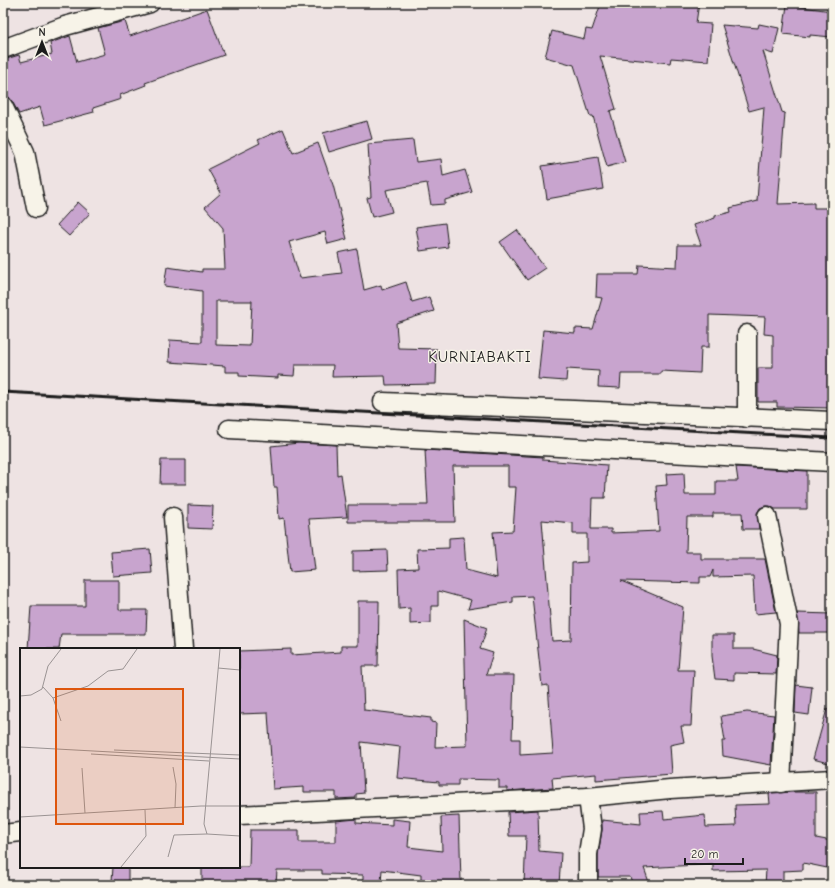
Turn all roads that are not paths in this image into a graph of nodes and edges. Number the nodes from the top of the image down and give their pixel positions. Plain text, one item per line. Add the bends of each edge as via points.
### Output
1 (150, 3) edge
2 (3, 49) edge
3 (3, 106) edge
4 (36, 208) dead end
5 (747, 334) dead end
6 (383, 402) dead end
7 (747, 418) junction
8 (832, 420) edge
9 (230, 429) dead end
10 (832, 462) edge
11 (766, 516) dead end
12 (173, 517) dead end
13 (183, 648) edge
14 (832, 779) edge
15 (781, 783) junction
16 (588, 797) junction
17 (240, 815) edge
18 (20, 832) edge
19 (3, 834) edge
20 (588, 885) edge

1 - 2 street via 65,26
3 - 4 street via 25,152
5 - 7 street
6 - 7 street
7 - 8 street
9 - 10 street
11 - 15 street via 789,624
12 - 13 street
14 - 15 street
15 - 16 street via 670,789
16 - 17 street
16 - 20 street via 592,829 588,854
18 - 19 street

